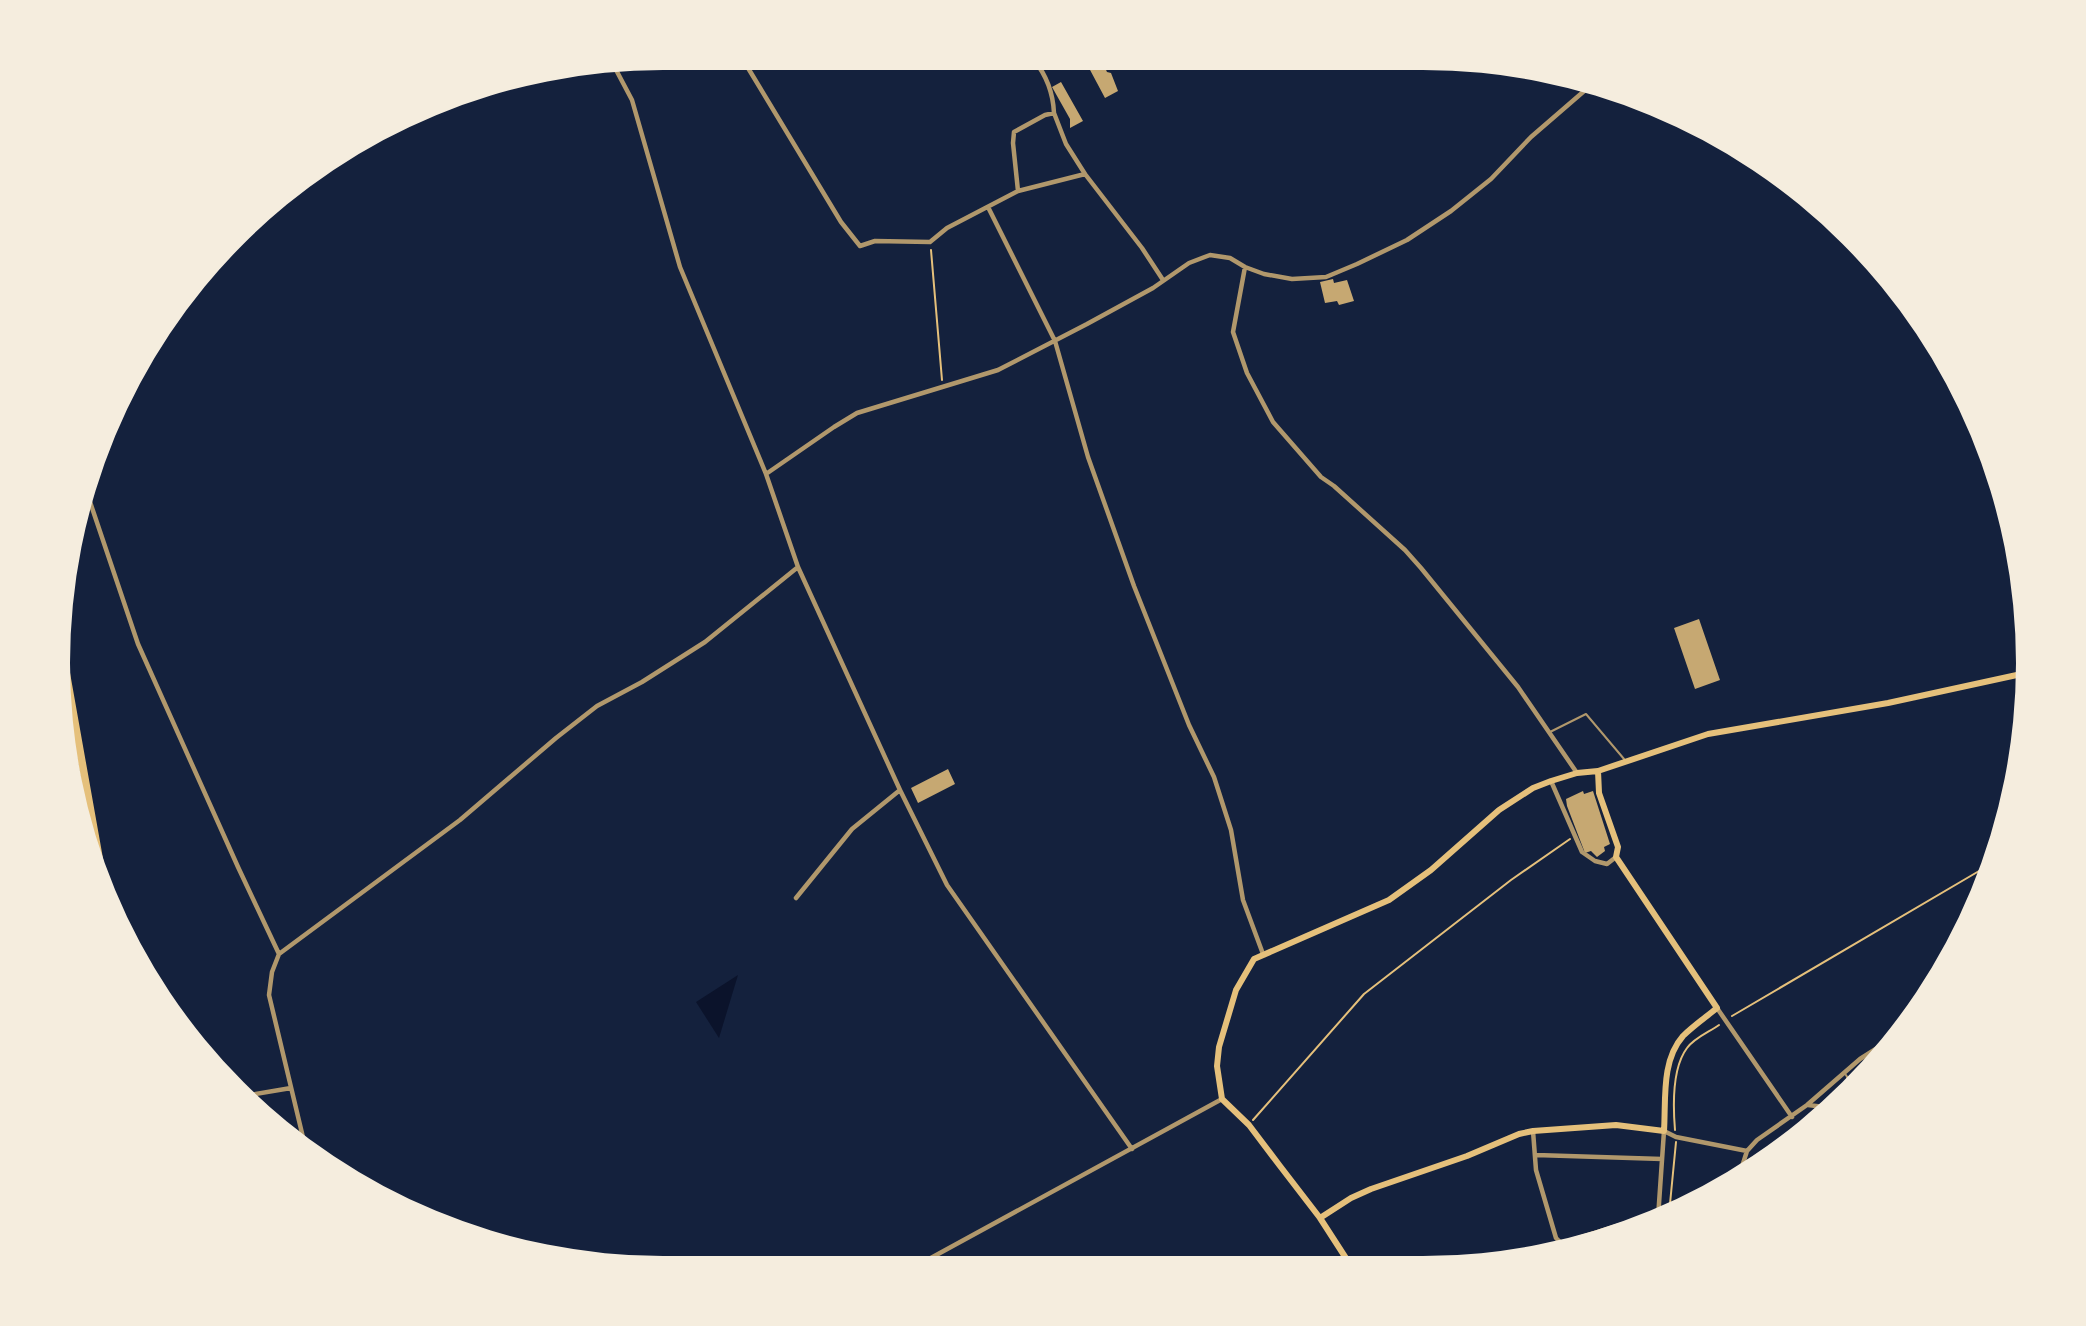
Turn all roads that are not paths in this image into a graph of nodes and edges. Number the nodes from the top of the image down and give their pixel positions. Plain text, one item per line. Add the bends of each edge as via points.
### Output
1 (749, 70) edge
2 (1042, 70) edge
3 (617, 72) edge
4 (1583, 92) edge
5 (1054, 113) junction
6 (1085, 174) junction
7 (1018, 191) junction
8 (988, 207) junction
9 (1245, 267) junction
10 (1163, 280) junction
11 (1055, 341) junction
12 (766, 474) junction
13 (91, 506) edge
14 (798, 568) junction
15 (2016, 675) edge
16 (71, 701) edge
17 (1550, 733) junction
18 (1627, 762) junction
19 (1598, 771) junction
20 (1577, 773) junction
21 (1550, 781) junction
22 (900, 790) junction
23 (94, 829) edge
24 (1616, 858) junction
25 (796, 898) dead end
26 (279, 954) junction
27 (1262, 954) junction
28 (1717, 1008) junction
29 (1870, 1052) edge
30 (1844, 1072) junction
31 (1847, 1077) edge
32 (291, 1088) junction
33 (256, 1094) edge
34 (1222, 1099) junction
35 (1807, 1105) junction
36 (1817, 1106) edge
37 (1792, 1117) junction
38 (1533, 1131) junction
39 (1664, 1131) junction
40 (302, 1133) edge
41 (1132, 1149) junction
42 (1747, 1151) junction
43 (1536, 1155) junction
44 (1662, 1159) junction
45 (1744, 1161) edge
46 (1659, 1207) edge
47 (1320, 1218) junction
48 (1558, 1240) edge
49 (935, 1256) edge
50 (1345, 1256) edge

1 - 8 street via 860,246 875,241 930,242
2 - 5 street via 1053,95
3 - 12 street via 632,100 680,267
4 - 9 street via 1491,179 1407,240 1326,277 1292,279
5 - 6 street
5 - 7 street via 1014,132
6 - 7 street
6 - 10 street
7 - 8 street
8 - 11 street
9 - 10 street via 1210,254
9 - 17 street via 1233,332 1247,373 1273,422 1321,477 1422,568
10 - 11 street
11 - 12 street via 998,370 857,413
11 - 27 street via 1088,457 1135,586 1189,725 1214,776 1231,830 1243,900
12 - 14 street
13 - 26 street via 138,645
14 - 22 street
14 - 26 street via 705,642 597,706 460,820
15 - 18 main road via 1708,734
16 - 23 highway
17 - 18 lane via 1586,714
17 - 20 street
18 - 19 main road
19 - 20 main road
19 - 24 main road via 1599,793 1618,847
20 - 21 main road
21 - 24 street via 1582,852 1595,861 1607,863
21 - 27 main road via 1499,810 1389,900
22 - 25 street via 852,829
22 - 41 street via 947,885
24 - 28 main road
26 - 32 street via 269,995
27 - 34 main road via 1254,959 1236,990 1224,1025 1217,1066
28 - 37 street
28 - 39 main road via 1684,1035 1672,1056
29 - 30 street
30 - 31 lane
30 - 35 street
32 - 33 street
32 - 40 street
34 - 41 street
34 - 47 main road via 1249,1125
35 - 36 street
35 - 37 street
37 - 42 street
38 - 39 main road via 1616,1125
38 - 43 street
38 - 47 main road via 1395,1179
39 - 42 street
39 - 44 street
41 - 49 street
42 - 45 street
43 - 44 street
43 - 48 street via 1544,1203
44 - 46 street
47 - 50 main road

